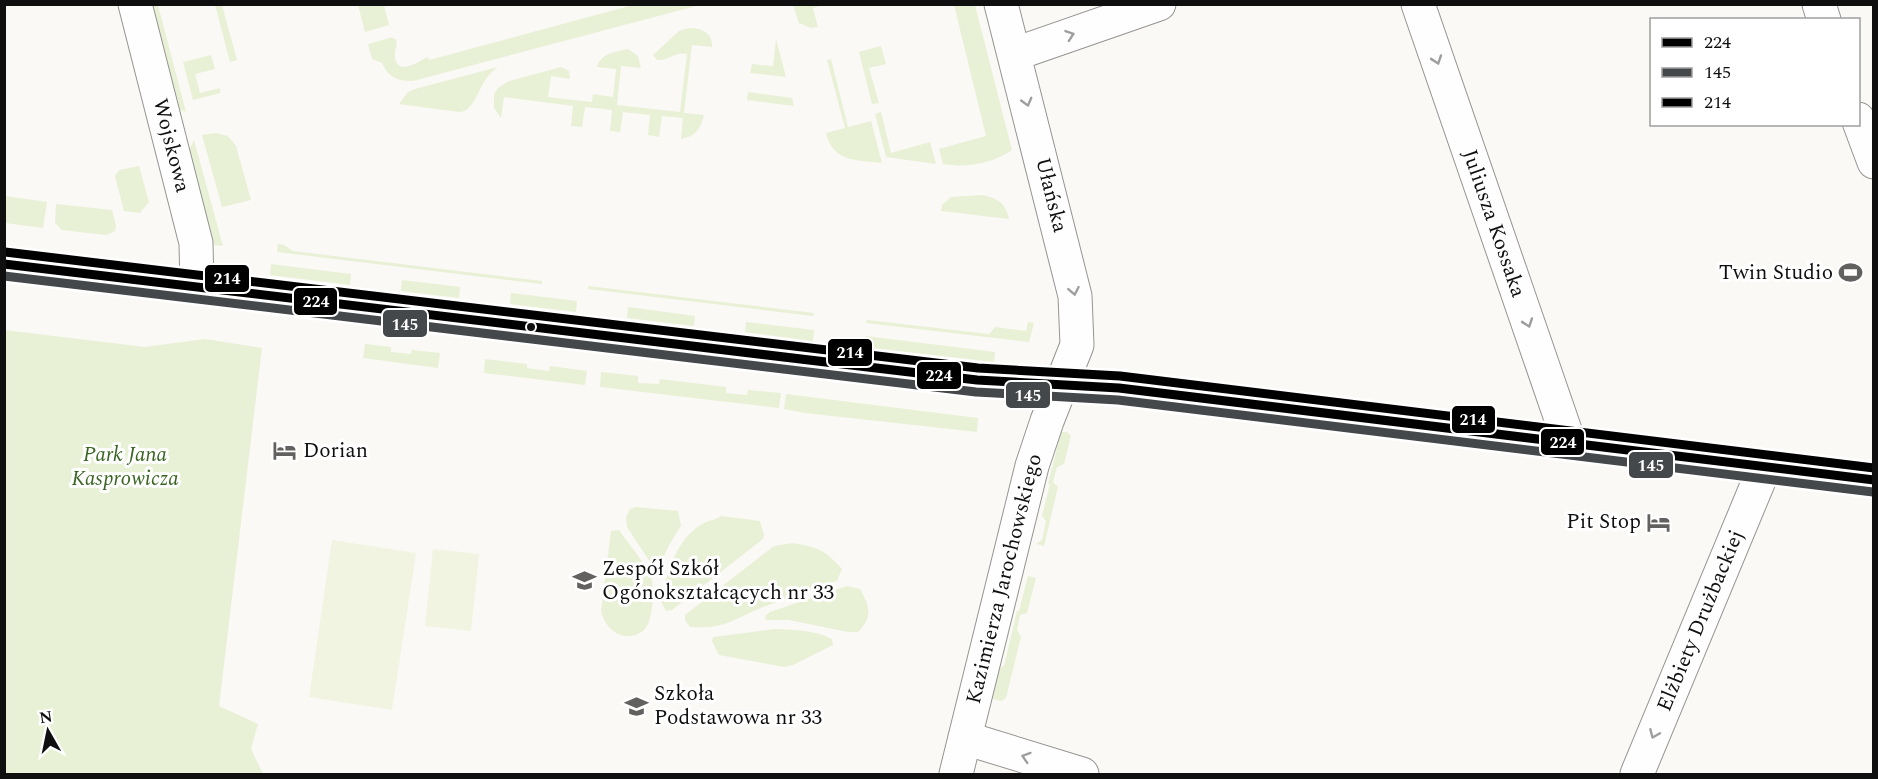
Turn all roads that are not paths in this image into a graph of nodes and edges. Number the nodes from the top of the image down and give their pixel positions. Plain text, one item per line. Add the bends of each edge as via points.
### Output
1 (135, 4) edge
2 (1001, 4) edge
3 (1160, 4) edge
4 (1418, 4) edge
5 (1015, 54) junction
6 (1860, 124) edge
7 (1874, 162) edge
8 (4, 264) edge
9 (197, 286) junction
10 (1061, 385) junction
11 (1569, 442) junction
12 (1765, 466) junction
13 (1874, 480) edge
14 (965, 738) junction
15 (956, 774) edge
16 (1082, 774) edge
17 (1637, 774) edge

1 - 9 street, Wojskowa via 196,243
2 - 5 street, Ułańska
5 -> 3 street
4 -> 11 street, Juliusza Kossaka
5 -> 10 street, Ułańska via 1075,296 1077,345
6 - 7 street
8 - 9 street
9 - 10 street via 977,380
10 - 11 street via 1119,388
10 - 14 street, Kazimierza Jarochowskiego via 1032,466
11 - 12 street
12 - 13 street
12 -> 17 street, Elżbiety Drużbackiej
14 - 15 street, Kazimierza Jarochowskiego
16 -> 14 street

